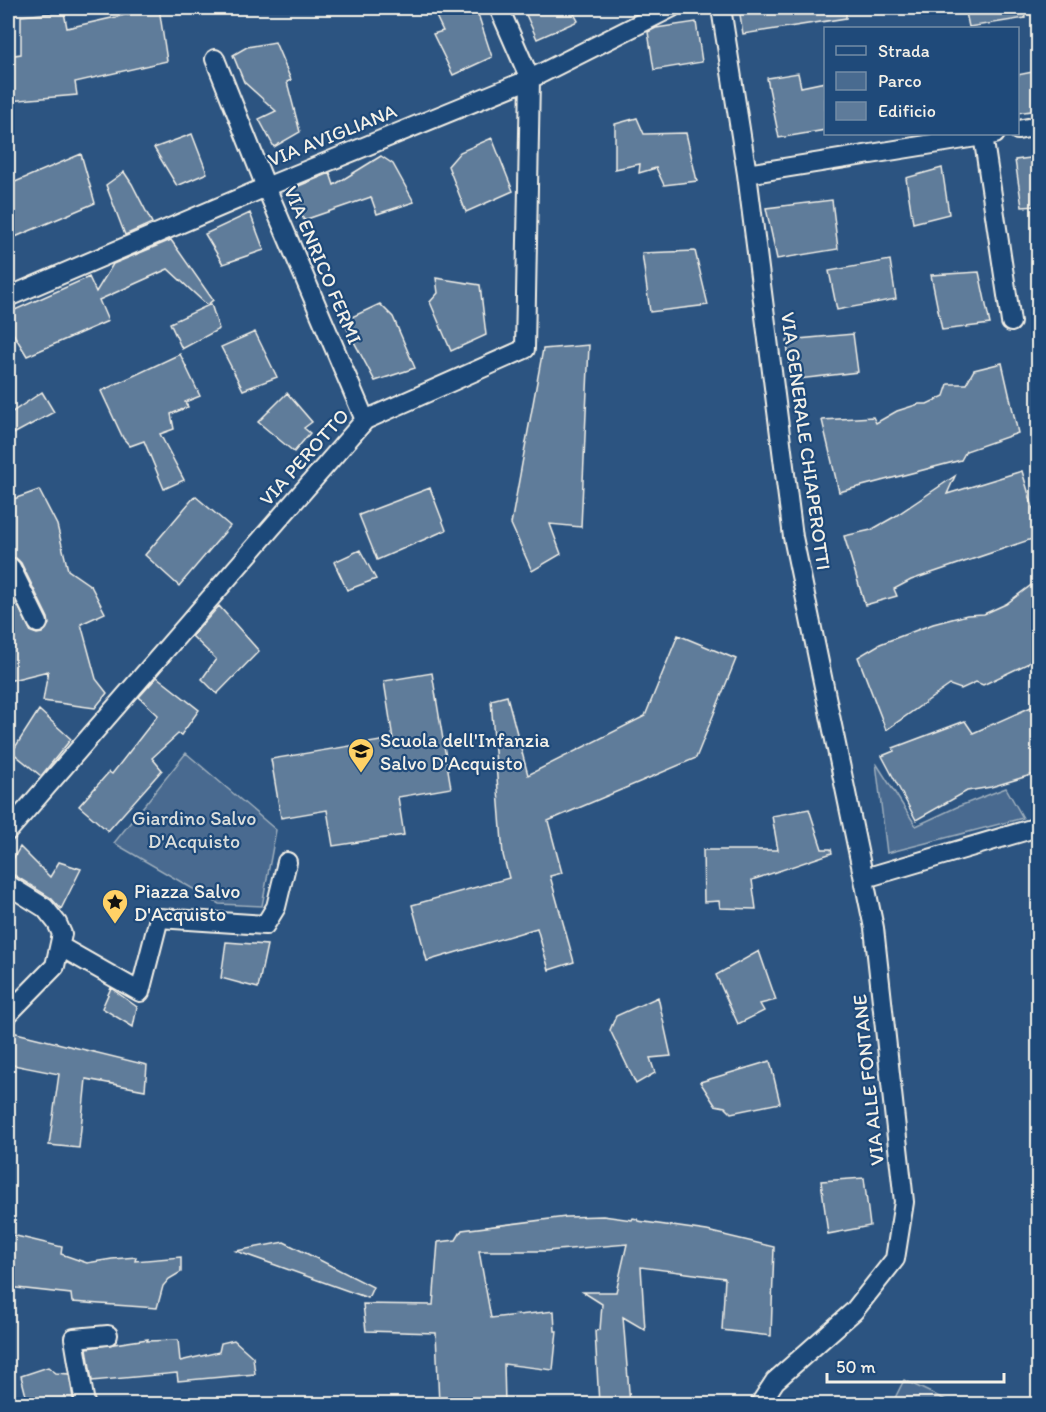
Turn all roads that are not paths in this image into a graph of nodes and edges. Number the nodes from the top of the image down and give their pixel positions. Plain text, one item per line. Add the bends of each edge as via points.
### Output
1 (500, 8) edge
2 (671, 8) edge
3 (721, 8) edge
4 (215, 59) dead end
5 (530, 79) junction
6 (1038, 126) edge
7 (1019, 130) edge
8 (983, 135) edge
9 (989, 135) edge
10 (747, 174) junction
11 (266, 187) junction
12 (8, 297) edge
13 (1011, 322) dead end
14 (365, 420) junction
15 (8, 570) edge
16 (38, 623) dead end
17 (1038, 827) edge
18 (8, 831) edge
19 (287, 862) dead end
20 (865, 878) junction
21 (8, 885) edge
22 (61, 947) junction
23 (8, 1014) edge
24 (108, 1335) dead end
25 (85, 1404) edge
26 (760, 1404) edge

1 - 5 street
2 - 5 street, VIA AVIGLIANA
3 - 10 street, VIA GENERALE CHIAPEROTTI
4 - 11 street, VIA ENRICO FERMI
5 - 11 street, VIA AVIGLIANA
5 - 14 street, VIA PEROTTO via 525,349
6 - 7 street
8 - 10 street
9 - 13 street
10 - 20 street, VIA GENERALE CHIAPEROTTI via 793,537
11 - 12 street, VIA AVIGLIANA
11 - 14 street, VIA ENRICO FERMI
14 - 18 street, VIA PEROTTO
15 - 16 street via 11,568
17 - 20 street
19 - 22 street via 276,907 265,926 159,918 140,992
20 - 26 street, VIA ALLE FONTANE via 904,1202 895,1259 854,1311 775,1381
21 - 22 street via 45,908 57,922 62,934
22 - 23 street via 55,966
24 - 25 street via 74,1338

